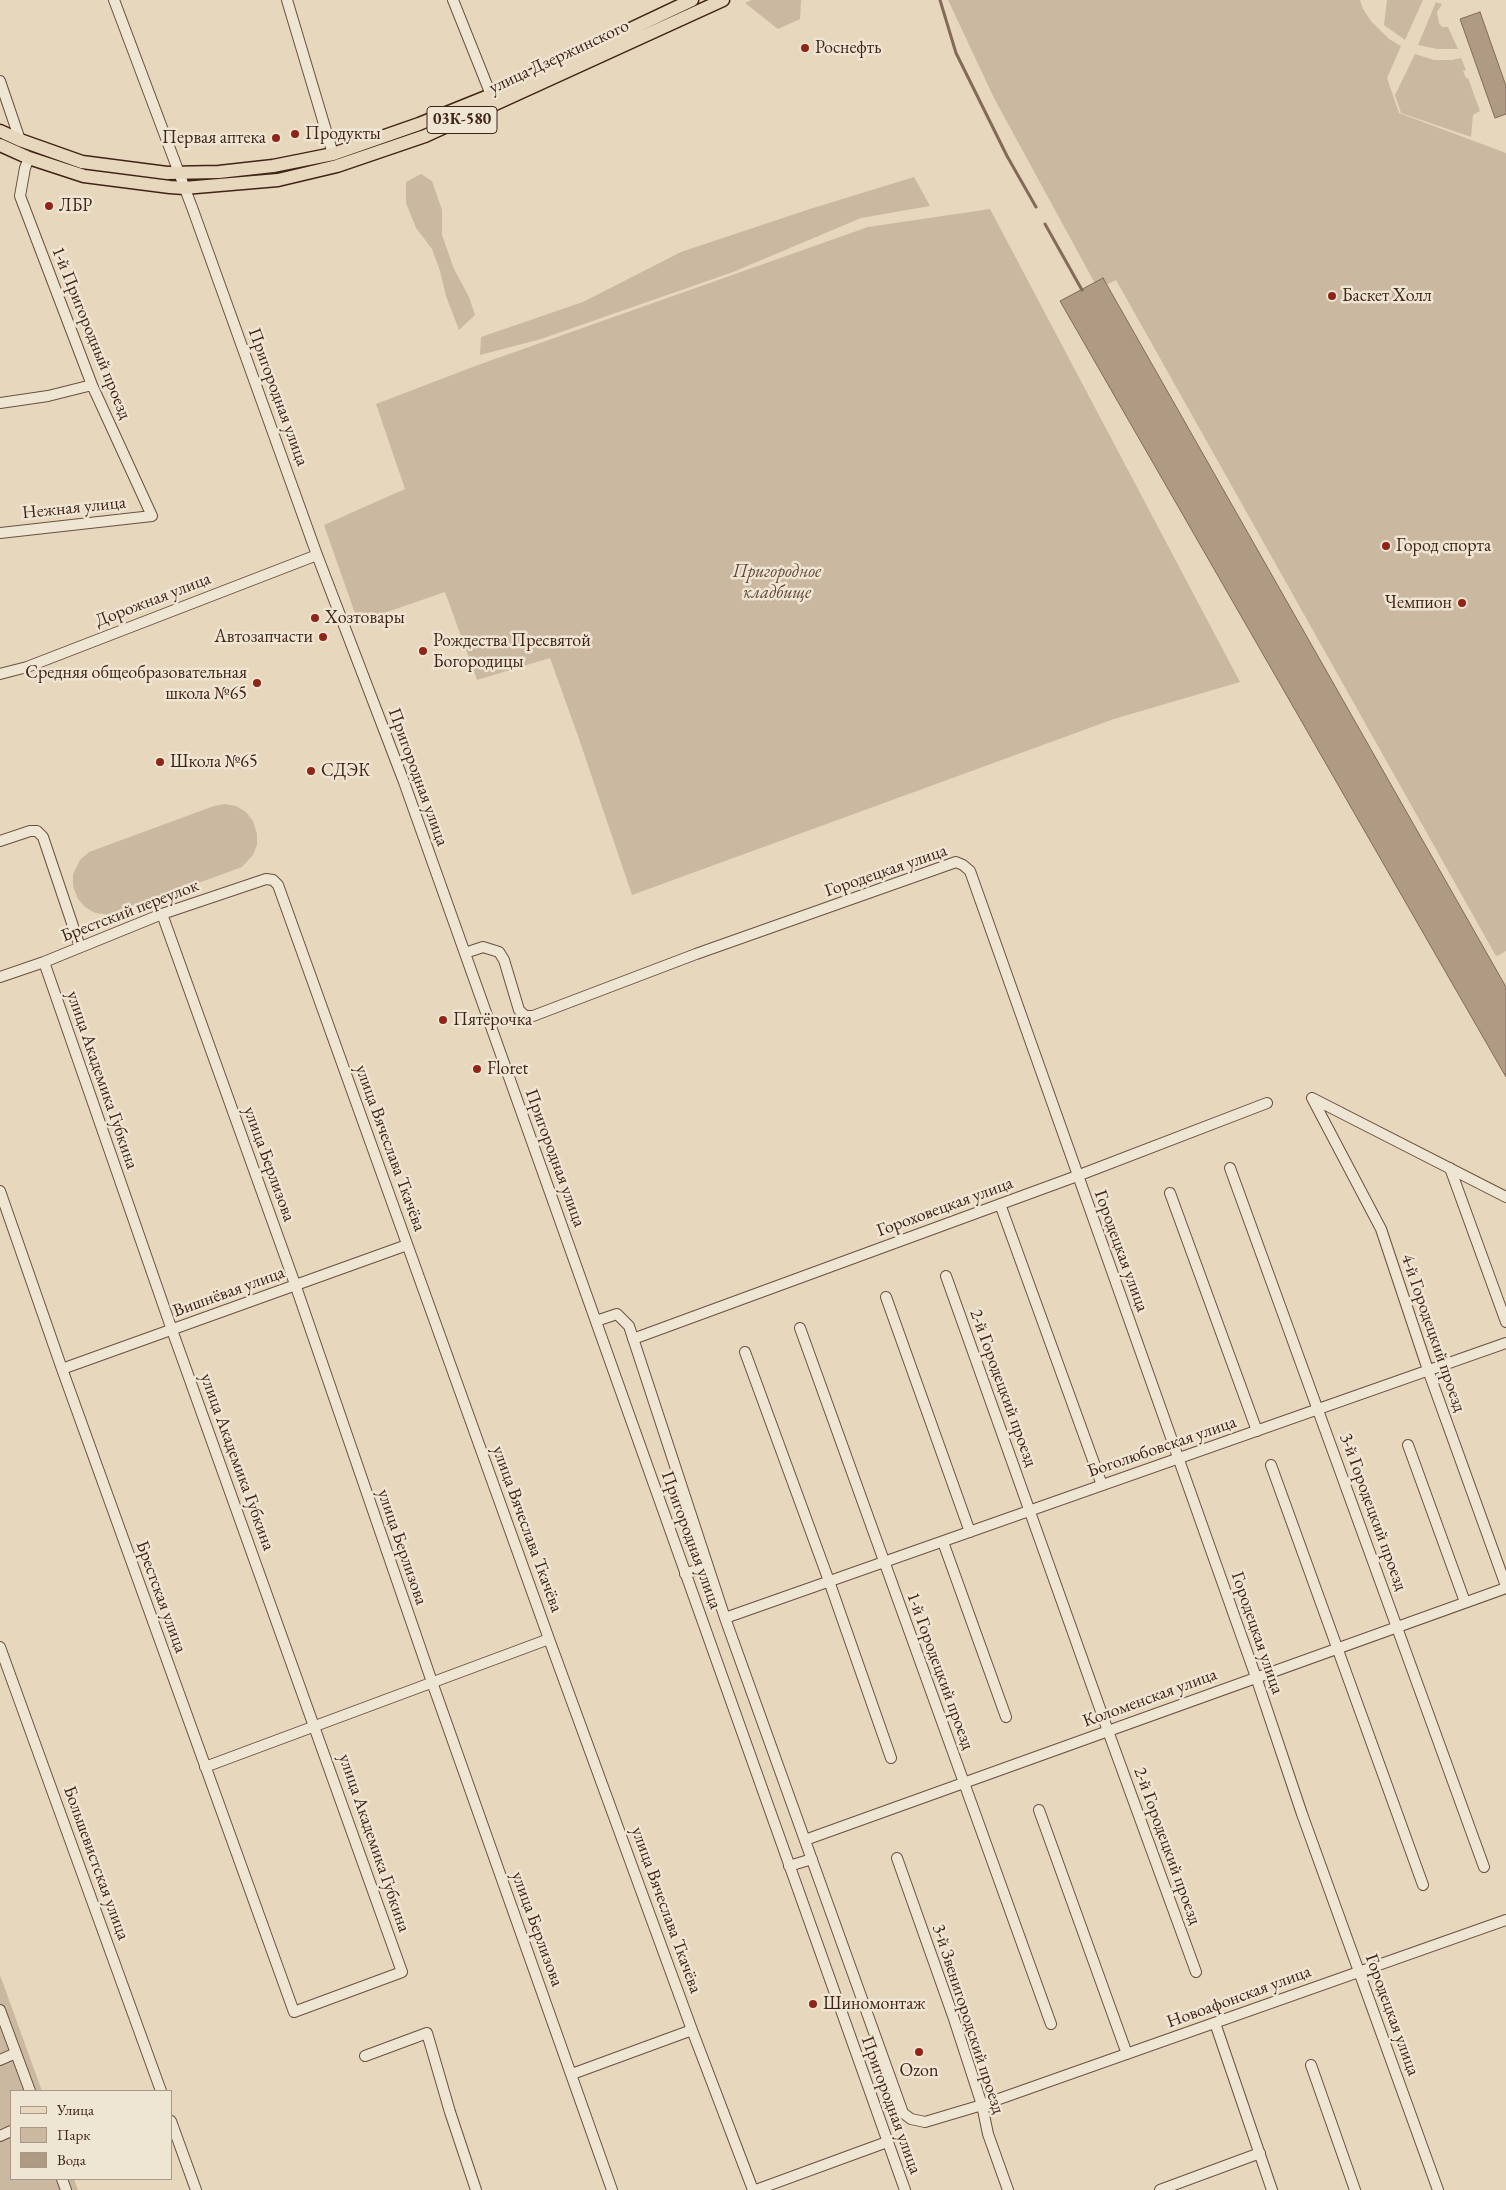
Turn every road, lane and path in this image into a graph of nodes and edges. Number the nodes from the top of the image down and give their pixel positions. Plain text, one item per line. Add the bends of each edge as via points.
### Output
1 (114, 0) edge
2 (287, 0) edge
3 (452, 0) edge
4 (692, 0) edge
5 (723, 0) edge
6 (0, 81) edge
7 (490, 95) junction
8 (0, 131) edge
9 (20, 140) junction
10 (0, 145) edge
11 (333, 154) junction
12 (28, 158) junction
13 (179, 174) junction
14 (184, 188) junction
15 (92, 385) junction
16 (0, 403) edge
17 (152, 516) joint
18 (0, 533) edge
19 (317, 554) junction
20 (0, 674) edge
21 (0, 841) edge
22 (273, 880) joint
23 (162, 914) junction
24 (80, 947) junction
25 (465, 953) junction
26 (44, 962) junction
27 (0, 977) edge
28 (1267, 1104) dead end
29 (1230, 1168) dead end
30 (1450, 1168) junction
31 (1077, 1176) junction
32 (0, 1191) edge
33 (1170, 1193) dead end
34 (1506, 1197) edge
35 (1000, 1204) junction
36 (407, 1245) junction
37 (946, 1276) dead end
38 (295, 1284) junction
39 (886, 1297) dead end
40 (596, 1321) junction
41 (1506, 1322) edge
42 (800, 1328) dead end
43 (172, 1330) junction
44 (633, 1339) junction
45 (1506, 1343) edge
46 (745, 1352) dead end
47 (62, 1369) junction
48 (1428, 1370) junction
49 (1318, 1409) junction
50 (1257, 1430) junction
51 (1408, 1445) dead end
52 (1178, 1458) junction
53 (1272, 1465) dead end
54 (1102, 1485) junction
55 (1031, 1510) junction
56 (970, 1532) junction
57 (943, 1542) junction
58 (883, 1562) junction
59 (707, 1566) junction
60 (685, 1574) junction
61 (829, 1582) junction
62 (1506, 1587) edge
63 (1465, 1602) junction
64 (725, 1618) junction
65 (1397, 1626) junction
66 (549, 1639) junction
67 (0, 1646) edge
68 (1339, 1647) junction
69 (1256, 1677) junction
70 (432, 1682) junction
71 (1006, 1716) dead end
72 (315, 1726) junction
73 (1108, 1731) junction
74 (891, 1758) dead end
75 (205, 1767) junction
76 (964, 1783) junction
77 (1039, 1810) dead end
78 (805, 1840) junction
79 (897, 1858) dead end
80 (812, 1859) junction
81 (789, 1866) junction
82 (1484, 1867) dead end
83 (1423, 1885) dead end
84 (1506, 1920) edge
85 (1359, 1971) junction
86 (1196, 1972) dead end
87 (0, 2010) edge
88 (294, 2012) joint
89 (1215, 2023) junction
90 (1051, 2024) dead end
91 (692, 2030) junction
92 (16, 2053) junction
93 (1127, 2054) junction
94 (365, 2056) dead end
95 (0, 2060) edge
96 (1311, 2065) dead end
97 (572, 2074) junction
98 (30, 2090) edge
99 (160, 2090) edge
100 (982, 2105) junction
101 (172, 2124) edge
102 (887, 2142) junction
103 (1260, 2153) junction
104 (196, 2190) edge
105 (476, 2190) edge
106 (612, 2190) edge
107 (755, 2190) edge
108 (905, 2190) edge
109 (1008, 2190) edge
110 (1160, 2190) edge
111 (1272, 2190) edge
112 (1355, 2190) edge
113 (1438, 2190) edge

1 - 13 street, Пригородная улица
2 - 11 street
3 - 7 street
4 - 7 main road, улица Дзержинского / 03К-580
5 - 14 main road, улица Дзержинского / 03К-580 via 425,136 337,166 278,180
6 - 9 street
7 - 11 main road, улица Дзержинского / 03К-580
8 - 9 main road, улица Дзержинского / 03К-580
9 - 13 main road, улица Дзержинского / 03К-580 via 82,162
10 - 12 main road, улица Дзержинского / 03К-580
11 - 13 main road, улица Дзержинского / 03К-580 via 273,166
12 - 14 main road, улица Дзержинского / 03К-580 via 84,176
12 - 15 street, 1-й Пригородный проезд via 20,196
13 - 14 street, Пригородная улица
14 - 19 street, Пригородная улица
15 - 16 street
15 - 17 street, 1-й Пригородный проезд
17 - 18 street, Нежная улица
19 - 20 street, Дорожная улица via 26,667
19 - 25 street, Пригородная улица
21 - 24 street via 30,831 37,831 43,838
22 - 23 street, Брестский переулок via 266,879
22 - 36 street, улица Вячеслава Ткачёва via 278,885
23 - 24 street, Брестский переулок
23 - 38 street, улица Берлизова
24 - 26 street, Брестский переулок
25 - 31 street, Городецкая улица via 484,947 499,952 519,1010 525,1016 533,1016 956,862 970,871
25 - 40 street, Пригородная улица
26 - 27 street, Брестский переулок
26 - 43 street, улица Академика Губкина
28 - 31 street, Гороховецкая улица
29 - 49 street, 3-й Городецкий проезд
30 - 34 street
30 - 41 street
30 - 48 street, 4-й Городецкий проезд via 1312,1098 1381,1229
31 - 35 street, Гороховецкая улица
31 - 52 street, Городецкая улица
32 - 47 street, Брестская улица
33 - 50 street
35 - 44 street, Гороховецкая улица
35 - 54 street
36 - 38 street, Вишнёвая улица
36 - 66 street, улица Вячеслава Ткачёва
37 - 55 street, 2-й Городецкий проезд
38 - 43 street, Вишнёвая улица
38 - 70 street, улица Берлизова
39 - 56 street
40 - 44 street, Новоафонская улица via 618,1314
40 - 60 street, Пригородная улица
42 - 58 street, 1-й Городецкий проезд
43 - 47 street, Вишнёвая улица
43 - 72 street, улица Академика Губкина
44 - 59 street, Новоафонская улица
45 - 48 street, Боголюбовская улица
46 - 61 street
47 - 75 street, Брестская улица
48 - 49 street, Боголюбовская улица
48 - 62 street, 4-й Городецкий проезд
49 - 50 street, Боголюбовская улица
49 - 65 street, 3-й Городецкий проезд
50 - 52 street, Боголюбовская улица
51 - 63 street
52 - 54 street, Боголюбовская улица
52 - 69 street, Городецкая улица
53 - 68 street
54 - 55 street, Боголюбовская улица
55 - 56 street, Боголюбовская улица
55 - 73 street, 2-й Городецкий проезд
56 - 57 street, Боголюбовская улица
57 - 58 street, Боголюбовская улица
57 - 71 street
58 - 61 street, Боголюбовская улица
58 - 76 street, 1-й Городецкий проезд
59 - 60 street
59 - 64 street, Новоафонская улица
60 - 81 street, Пригородная улица
61 - 64 street, Боголюбовская улица
61 - 74 street
62 - 63 street, Коломенская улица
63 - 65 street, Коломенская улица
64 - 78 street, Новоафонская улица
65 - 68 street, Коломенская улица
65 - 82 street, 3-й Городецкий проезд
66 - 70 street
66 - 91 street, улица Вячеслава Ткачёва
67 - 99 street, Большевистская улица
68 - 69 street, Коломенская улица
68 - 83 street
69 - 73 street, Коломенская улица
69 - 85 street, Городецкая улица
70 - 72 street
70 - 97 street, улица Берлизова
72 - 75 street
72 - 88 street, улица Академика Губкина via 402,1972
73 - 76 street, Коломенская улица
73 - 86 street, 2-й Городецкий проезд
75 - 88 street, Брестская улица
76 - 78 street, Коломенская улица
76 - 90 street, 1-й Городецкий проезд
77 - 93 street
78 - 80 street, Новоафонская улица
79 - 100 street, 3-й Звенигородский проезд
80 - 81 street
80 - 100 street, Новоафонская улица via 902,2113 925,2122
81 - 102 street, Пригородная улица
84 - 85 street, Новоафонская улица
85 - 89 street, Новоафонская улица
85 - 113 street, Городецкая улица
87 - 92 street
89 - 93 street, Новоафонская улица
89 - 103 street
91 - 97 street
91 - 107 street, улица Вячеслава Ткачёва
92 - 95 street
92 - 98 street
93 - 100 street, Новоафонская улица
94 - 105 street via 427,2033
96 - 112 street
97 - 106 street, улица Берлизова
100 - 109 street, 3-й Звенигородский проезд via 988,2134
101 - 104 street
102 - 107 street
102 - 108 street, Пригородная улица
103 - 110 street
103 - 111 street

